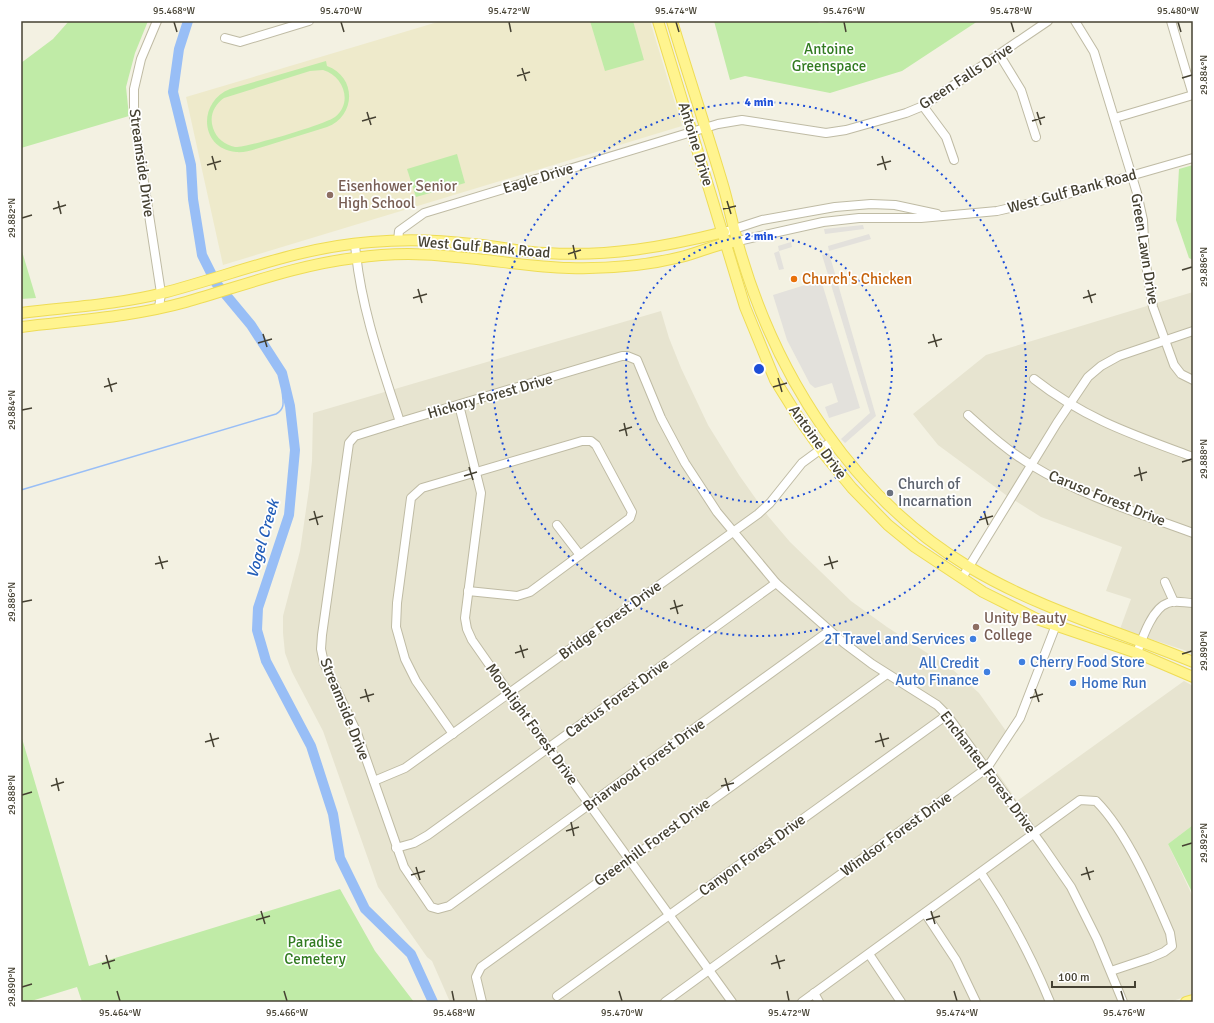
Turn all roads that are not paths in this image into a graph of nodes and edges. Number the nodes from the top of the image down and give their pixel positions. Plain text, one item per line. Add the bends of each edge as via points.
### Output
1 (157, 21) edge
2 (309, 21) edge
3 (658, 21) edge
4 (672, 21) edge
5 (1048, 21) edge
6 (1075, 21) edge
7 (1171, 21) edge
8 (225, 38) dead end
9 (999, 54) junction
10 (923, 106) junction
11 (1115, 118) junction
12 (706, 128) junction
13 (692, 132) junction
14 (1036, 137) dead end
15 (1193, 158) edge
16 (954, 160) dead end
17 (1132, 176) junction
18 (821, 209) junction
19 (949, 216) junction
20 (823, 222) junction
21 (735, 230) junction
22 (724, 232) junction
23 (398, 241) junction
24 (738, 241) junction
25 (446, 242) junction
26 (726, 242) junction
27 (355, 244) junction
28 (676, 244) junction
29 (637, 251) junction
30 (444, 256) junction
31 (356, 258) junction
32 (679, 258) junction
33 (637, 265) junction
34 (250, 266) junction
35 (254, 280) junction
36 (162, 293) junction
37 (159, 308) junction
38 (40, 310) junction
39 (21, 313) edge
40 (42, 325) junction
41 (21, 327) edge
42 (1193, 331) edge
43 (1165, 339) junction
44 (634, 358) joint
45 (1034, 379) dead end
46 (1193, 380) edge
47 (459, 405) junction
48 (1070, 405) junction
49 (968, 415) dead end
50 (400, 422) junction
51 (832, 441) junction
52 (349, 442) joint
53 (820, 449) junction
54 (1193, 457) edge
55 (1032, 465) junction
56 (476, 472) junction
57 (557, 524) dead end
58 (733, 532) junction
59 (1193, 533) edge
60 (580, 555) junction
61 (968, 566) junction
62 (962, 578) junction
63 (1165, 582) dead end
64 (776, 583) junction
65 (468, 591) junction
66 (1174, 602) junction
67 (1193, 603) edge
68 (1061, 612) junction
69 (1056, 625) junction
70 (829, 631) junction
71 (1141, 641) junction
72 (1137, 653) junction
73 (1193, 662) edge
74 (887, 674) junction
75 (1193, 677) edge
76 (509, 693) junction
77 (947, 715) junction
78 (453, 734) junction
79 (548, 747) junction
80 (986, 768) junction
81 (374, 781) junction
82 (589, 804) junction
83 (1034, 834) junction
84 (396, 848) junction
85 (629, 859) junction
86 (981, 873) junction
87 (438, 909) joint
88 (925, 913) junction
89 (670, 914) junction
90 (869, 954) junction
91 (710, 970) junction
92 (1111, 971) junction
93 (814, 993) junction
94 (557, 996) dead end
95 (1193, 1000) edge
96 (482, 1002) edge
97 (665, 1002) edge
98 (732, 1002) edge
99 (802, 1002) edge
100 (819, 1002) edge
101 (901, 1002) edge
102 (976, 1002) edge
103 (1050, 1002) edge
104 (1123, 1002) edge
105 (1186, 1002) edge

1 - 36 street, Streamside Drive via 141,59 134,89 134,117
2 - 8 street via 240,42
3 - 13 main road, Antoine Drive
4 - 12 main road, Antoine Drive
5 - 9 street, Green Falls Drive
6 - 11 street, Green Lawn Drive via 1094,52
7 - 11 street via 1193,95
9 - 10 street, Green Falls Drive
9 - 14 street via 1021,90
10 - 12 street, Green Falls Drive via 853,128 826,133 742,120
10 - 16 street via 946,137
11 - 17 street, Green Lawn Drive
12 - 13 street, Green Falls Drive
12 - 21 main road, Antoine Drive
13 - 22 main road, Antoine Drive
13 - 23 street, Eagle Drive via 424,213 399,231
15 - 17 street, West Gulf Bank Road
17 - 19 street, West Gulf Bank Road via 997,211
17 - 43 street, Green Lawn Drive via 1143,220 1153,307
18 - 19 street, West Gulf Bank Road via 871,204 895,205
18 - 20 street
18 - 21 street, West Gulf Bank Road via 762,220
19 - 20 street, West Gulf Bank Road via 859,218
20 - 24 street, West Gulf Bank Road
21 - 22 street, West Gulf Bank Road
21 - 24 main road, Antoine Drive
22 - 26 main road, Antoine Drive
22 - 28 main road, West Gulf Bank Road
23 - 25 main road, West Gulf Bank Road
23 - 27 main road, West Gulf Bank Road
24 - 26 main road, West Gulf Bank Road
24 - 51 main road, Antoine Drive via 749,279 774,342 810,408
25 - 29 main road, West Gulf Bank Road via 546,253 597,254
25 - 30 main road
26 - 32 main road, West Gulf Bank Road
26 - 53 main road, Antoine Drive via 745,308 770,368 791,406
27 - 31 street
27 - 34 main road, West Gulf Bank Road via 316,250
28 - 29 main road, West Gulf Bank Road
28 - 32 main road
29 - 33 main road
30 - 31 main road, West Gulf Bank Road via 399,255
30 - 33 main road, West Gulf Bank Road via 568,268
31 - 35 main road, West Gulf Bank Road via 315,264
31 - 50 street via 363,300
32 - 33 main road, West Gulf Bank Road
34 - 35 main road
34 - 36 main road, West Gulf Bank Road
35 - 37 main road, West Gulf Bank Road
36 - 37 street, Streamside Drive
36 - 38 main road, West Gulf Bank Road via 108,303
37 - 40 main road, West Gulf Bank Road via 109,318
38 - 39 main road, West Gulf Bank Road
38 - 40 main road
40 - 41 main road, West Gulf Bank Road
42 - 43 street
43 - 46 street, Green Lawn Drive via 1178,371
43 - 48 street via 1119,356 1101,366 1088,377
44 - 47 street, Hickory Forest Drive via 622,356
44 - 58 street, Enchanted Forest Drive via 640,364 651,396 672,440 698,484
45 - 48 street
47 - 50 street, Hickory Forest Drive
47 - 56 street, Moonlight Forest Drive
48 - 54 street via 1123,431
48 - 55 street
49 - 55 street, Caruso Forest Drive via 989,434
50 - 52 street, Hickory Forest Drive via 355,436
51 - 53 street, Bridge Forest Drive
51 - 61 main road, Antoine Drive via 854,470 891,507 918,531
52 - 81 street, Streamside Drive via 322,649 327,670 357,733
53 - 58 street, Bridge Forest Drive via 794,472 769,505
53 - 62 main road, Antoine Drive via 852,488 888,525 915,547
55 - 59 street, Caruso Forest Drive via 1078,490
55 - 61 street
56 - 60 street via 582,441 591,442 598,448 632,512 630,518
56 - 65 street, Moonlight Forest Drive via 481,493
56 - 78 street via 422,488 411,498 397,603 397,633 405,659 416,681
57 - 60 street
58 - 64 street, Enchanted Forest Drive
58 - 76 street, Bridge Forest Drive
60 - 65 street via 524,595
61 - 62 street
61 - 68 main road, Antoine Drive via 1022,595
62 - 69 main road, Antoine Drive via 1012,607
63 - 66 street
64 - 70 street, Enchanted Forest Drive
64 - 79 street, Cactus Forest Drive
65 - 76 street, Moonlight Forest Drive via 465,618 467,629
66 - 67 street
66 - 71 street via 1160,608
68 - 69 street, Windsor Forest Drive
68 - 71 main road, Antoine Drive
69 - 72 main road, Antoine Drive
69 - 80 street, Windsor Forest Drive via 1020,718
70 - 74 street, Enchanted Forest Drive
70 - 82 street, Briarwood Forest Drive
71 - 72 street
71 - 73 main road, Antoine Drive
72 - 75 main road, Antoine Drive
74 - 77 street, Enchanted Forest Drive via 926,697
74 - 85 street, Greenhill Forest Drive
76 - 78 street, Bridge Forest Drive
76 - 79 street, Moonlight Forest Drive
77 - 80 street, Enchanted Forest Drive
77 - 89 street, Canyon Forest Drive
78 - 81 street, Bridge Forest Drive via 405,768
79 - 82 street, Moonlight Forest Drive
79 - 84 street, Cactus Forest Drive via 428,835 414,843
80 - 83 street, Enchanted Forest Drive
80 - 91 street, Windsor Forest Drive
81 - 84 street, Streamside Drive
82 - 85 street, Moonlight Forest Drive
82 - 87 street, Briarwood Forest Drive via 449,906
83 - 86 street
83 - 92 street, Enchanted Forest Drive via 1078,901
83 - 92 street via 1080,800 1086,799 1102,807 1134,857 1168,928 1172,946 1157,955
84 - 87 street, Streamside Drive via 408,876 431,908
85 - 89 street, Moonlight Forest Drive
85 - 96 street, Greenhill Forest Drive via 487,962 478,971 477,983
86 - 88 street
86 - 103 street via 1017,928
88 - 90 street
88 - 102 street via 956,960
89 - 91 street, Moonlight Forest Drive
89 - 94 street, Canyon Forest Drive
90 - 93 street
90 - 101 street
91 - 97 street, Windsor Forest Drive
91 - 98 street, Moonlight Forest Drive
92 - 104 street, Enchanted Forest Drive
93 - 99 street
93 - 100 street
95 - 105 main road

